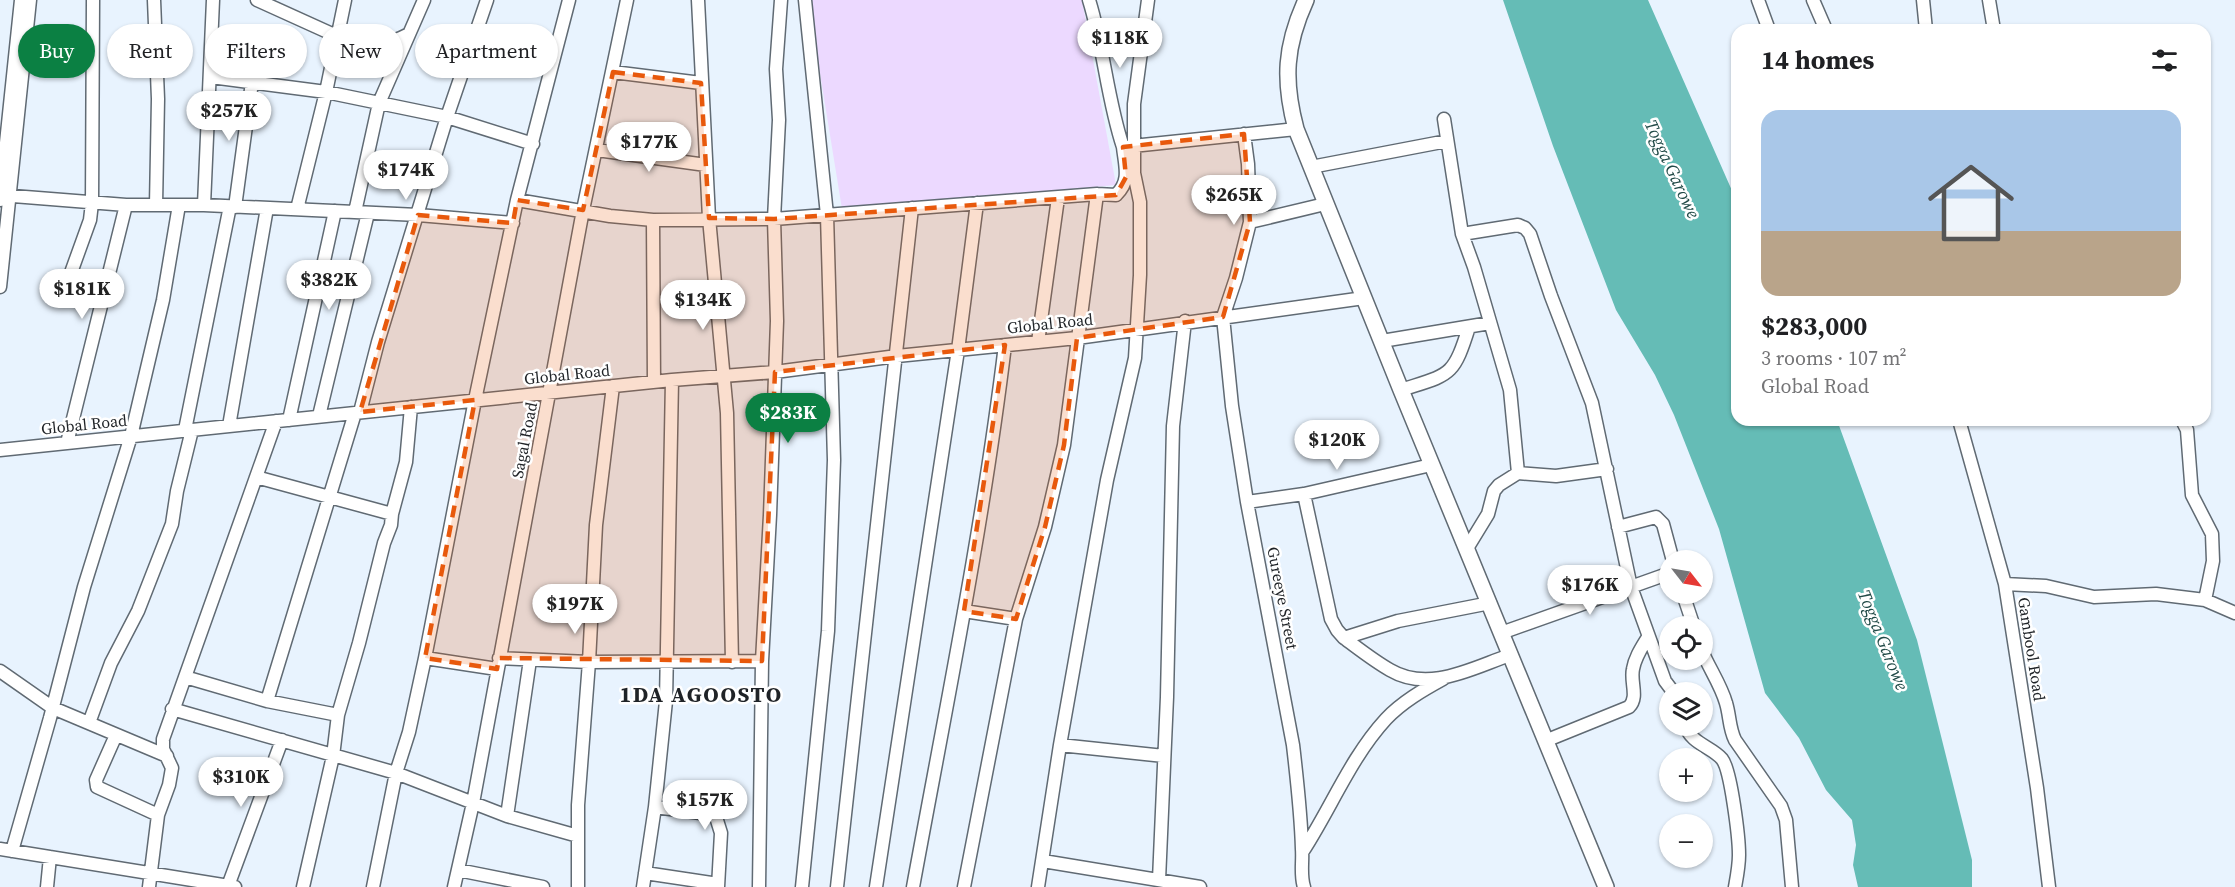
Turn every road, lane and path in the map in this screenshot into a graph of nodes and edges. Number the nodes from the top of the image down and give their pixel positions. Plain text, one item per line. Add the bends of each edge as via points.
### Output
1 (21, 0) edge
2 (30, 0) edge
3 (93, 0) edge
4 (154, 0) edge
5 (213, 0) edge
6 (257, 0) edge
7 (345, 0) edge
8 (424, 0) edge
9 (487, 0) edge
10 (569, 0) edge
11 (627, 0) edge
12 (698, 0) edge
13 (781, 0) edge
14 (806, 0) edge
15 (1089, 0) edge
16 (1148, 0) edge
17 (1306, 0) edge
18 (1758, 0) edge
19 (1813, 0) edge
20 (1923, 0) edge
21 (1989, 0) edge
22 (212, 24) edge
23 (340, 24) edge
24 (1767, 24) edge
25 (1823, 24) edge
26 (1925, 24) edge
27 (1993, 24) edge
28 (319, 29) edge
29 (409, 34) junction
30 (403, 37) edge
31 (613, 72) junction
32 (211, 78) edge
33 (219, 78) edge
34 (329, 78) edge
35 (6, 80) edge
36 (252, 82) junction
37 (701, 83) junction
38 (326, 92) junction
39 (379, 104) junction
40 (447, 117) junction
41 (1444, 119) dead end
42 (4, 128) edge
43 (1296, 129) junction
44 (1244, 134) junction
45 (1447, 141) junction
46 (533, 144) junction
47 (1128, 146) junction
48 (597, 150) junction
49 (706, 165) junction
50 (1311, 167) junction
51 (2, 170) edge
52 (1096, 194) junction
53 (3, 197) edge
54 (1058, 198) junction
55 (518, 200) junction
56 (92, 203) junction
57 (976, 203) junction
58 (1325, 204) junction
59 (126, 205) junction
60 (156, 205) junction
61 (179, 205) junction
62 (204, 205) junction
63 (232, 206) junction
64 (267, 208) junction
65 (912, 208) junction
66 (297, 209) junction
67 (583, 210) junction
68 (335, 211) junction
69 (355, 212) junction
70 (368, 213) junction
71 (418, 215) junction
72 (827, 215) junction
73 (709, 218) junction
74 (774, 219) junction
75 (653, 220) junction
76 (1251, 222) junction
77 (513, 224) junction
78 (1462, 234) junction
79 (1, 265) edge
80 (68, 281) dead end
81 (0, 287) edge
82 (1364, 298) junction
83 (1223, 316) junction
84 (1185, 321) junction
85 (1490, 324) junction
86 (1469, 327) junction
87 (1138, 329) junction
88 (1077, 338) junction
89 (1382, 341) junction
90 (1038, 342) junction
91 (1005, 345) junction
92 (958, 350) junction
93 (897, 356) junction
94 (831, 365) junction
95 (775, 372) junction
96 (723, 375) junction
97 (672, 380) junction
98 (654, 382) junction
99 (613, 386) junction
100 (1401, 390) junction
101 (550, 392) junction
102 (475, 400) junction
103 (411, 407) junction
104 (358, 413) junction
105 (319, 417) junction
106 (289, 420) junction
107 (276, 421) junction
108 (229, 426) junction
109 (1961, 426) edge
110 (2185, 426) edge
111 (189, 430) junction
112 (131, 436) junction
113 (67, 443) junction
114 (0, 450) edge
115 (1431, 465) junction
116 (1606, 469) junction
117 (1518, 473) junction
118 (256, 477) junction
119 (1304, 494) junction
120 (329, 496) junction
121 (1247, 502) junction
122 (392, 514) junction
123 (1618, 527) junction
124 (1466, 550) junction
125 (1670, 550) edge
126 (1659, 577) edge
127 (2005, 584) junction
128 (1631, 587) junction
129 (2205, 600) junction
130 (1490, 603) junction
131 (964, 611) junction
132 (2235, 613) edge
133 (1016, 619) junction
134 (1501, 633) junction
135 (1648, 637) junction
136 (1344, 638) junction
137 (1510, 655) junction
138 (425, 658) junction
139 (530, 660) junction
140 (667, 661) junction
141 (762, 661) junction
142 (589, 662) junction
143 (732, 662) junction
144 (498, 664) junction
145 (1711, 670) edge
146 (0, 671) edge
147 (185, 677) junction
148 (1443, 679) junction
149 (1666, 682) edge
150 (267, 701) junction
151 (53, 708) junction
152 (172, 709) junction
153 (338, 715) junction
154 (89, 723) junction
155 (116, 735) junction
156 (1691, 736) edge
157 (282, 740) junction
158 (1545, 741) junction
159 (1060, 745) junction
160 (167, 756) junction
161 (333, 756) junction
162 (1164, 756) junction
163 (396, 774) junction
164 (473, 803) junction
165 (656, 807) junction
166 (158, 815) junction
167 (507, 816) junction
168 (578, 836) junction
169 (6, 850) edge
170 (1303, 851) junction
171 (50, 857) junction
172 (1043, 861) junction
173 (458, 870) junction
174 (152, 872) junction
175 (645, 873) junction
176 (1158, 880) junction
177 (1134, 881) edge
178 (204, 884) edge
179 (231, 886) edge
180 (718, 886) edge
181 (47, 887) edge
182 (148, 887) edge
183 (303, 887) edge
184 (373, 887) edge
185 (454, 887) edge
186 (543, 887) edge
187 (578, 887) edge
188 (643, 887) edge
189 (759, 887) edge
190 (802, 887) edge
191 (837, 887) edge
192 (876, 887) edge
193 (913, 887) edge
194 (964, 887) edge
195 (1038, 887) edge
196 (1200, 887) edge
197 (1304, 887) edge
198 (1606, 887) edge
199 (1735, 887) edge
200 (1792, 887) edge
201 (2049, 887) edge

1 - 35 street
2 - 53 street
3 - 56 street
4 - 60 street via 158,99
5 - 22 street
6 - 28 street
7 - 23 street
8 - 29 street
9 - 40 street
10 - 46 street
11 - 31 street, Sagal Road
12 - 37 street
13 - 74 street
14 - 72 street
15 - 47 street via 1116,128
16 - 47 street
17 - 43 main road via 1296,22 1287,64 1287,89
18 - 24 street
19 - 25 street
20 - 26 street
21 - 27 street
29 - 30 street
29 - 39 street
31 - 37 street
31 - 48 street, Sagal Road
32 - 62 street
33 - 36 street
34 - 38 street
35 - 42 street
36 - 38 street
36 - 63 street
37 - 49 street
38 - 39 street
38 - 66 street
39 - 40 street
39 - 69 street
40 - 46 street
40 - 71 street
41 - 45 street
42 - 51 street
43 - 44 street
43 - 50 main road
44 - 47 street
44 - 76 street
45 - 50 street
45 - 78 street
46 - 55 street
47 - 52 street via 1124,188 1116,195
47 - 87 street via 1140,202
48 - 49 street
48 - 67 street, Sagal Road
49 - 73 street
50 - 58 main road
51 - 53 street
52 - 54 street
52 - 88 street
53 - 56 street
53 - 79 street
54 - 57 street
54 - 90 street
55 - 67 street
55 - 77 street
56 - 59 street
56 - 80 street via 90,220
57 - 65 street
57 - 92 street
58 - 76 street
58 - 82 main road
59 - 60 street
59 - 113 street
60 - 61 street
61 - 62 street
61 - 112 street via 163,300
62 - 63 street
63 - 64 street
63 - 111 street
64 - 66 street
64 - 108 street
65 - 72 street
65 - 93 street
66 - 68 street
67 - 75 street
67 - 101 street, Sagal Road
68 - 69 street
68 - 106 street
69 - 70 street
70 - 71 street
70 - 105 street
71 - 77 street
71 - 104 street
72 - 74 street
72 - 94 street
73 - 74 street
73 - 75 street
73 - 96 street
74 - 95 street
75 - 98 street
76 - 83 street
77 - 102 street
78 - 85 street
78 - 116 street via 1518,225 1530,234 1592,403
79 - 81 street
82 - 83 street, Global Road
82 - 89 main road
83 - 84 street, Global Road
83 - 121 street, Gureeye Street
84 - 87 street, Global Road
84 - 162 street via 1173,426
85 - 86 street
85 - 117 street via 1510,390
86 - 89 street
86 - 100 street via 1452,369 1441,377
87 - 88 street, Global Road
87 - 159 street
88 - 90 street, Global Road
88 - 133 street via 1064,445 1045,527
89 - 100 main road
90 - 91 street, Global Road
91 - 92 street, Global Road
91 - 131 street
92 - 93 street, Global Road
92 - 192 street
93 - 94 street, Global Road
93 - 191 street
94 - 95 street, Global Road
94 - 190 street via 834,460 829,621
95 - 96 street, Global Road
95 - 141 street
96 - 97 street, Global Road
96 - 143 street
97 - 98 street, Global Road
97 - 140 street
98 - 99 street, Global Road
99 - 101 street, Global Road
99 - 142 street via 596,525
100 - 115 main road
101 - 102 street, Global Road
101 - 144 street, Sagal Road
102 - 103 street, Global Road
102 - 138 street
103 - 104 street, Global Road
103 - 122 street via 406,462
104 - 105 street, Global Road
104 - 120 street
105 - 106 street, Global Road
106 - 107 street, Global Road
107 - 108 street, Global Road
107 - 118 street
108 - 111 street, Global Road
109 - 127 street, Gambool Road
110 - 129 street via 2192,495 2212,534 2213,561
111 - 112 street, Global Road
111 - 154 street via 168,534
112 - 113 street, Global Road
112 - 151 street via 84,587
113 - 114 street, Global Road
115 - 119 street
115 - 124 main road
116 - 117 street via 1556,476
116 - 123 street
117 - 124 street via 1494,491 1488,514
118 - 120 street
118 - 147 street
119 - 121 street
119 - 136 street via 1331,619
120 - 122 street
120 - 150 street
121 - 170 street, Gureeye Street via 1293,745
122 - 153 street
123 - 125 street via 1656,517 1663,524
123 - 128 street
124 - 130 main road
126 - 128 street
127 - 129 street via 2046,586 2094,597 2156,594
127 - 201 street, Gambool Road
128 - 134 street
128 - 135 street
129 - 132 street
130 - 134 main road
130 - 136 street via 1398,621
131 - 133 street
131 - 193 street
133 - 194 street
134 - 137 main road
135 - 149 street
135 - 158 street via 1633,667 1634,696 1629,707
136 - 148 street via 1391,671 1424,680
137 - 148 street
137 - 158 main road
138 - 144 street
138 - 163 street
139 - 142 street
139 - 144 street
139 - 167 street
140 - 142 street
140 - 143 street
140 - 165 street
141 - 143 street
141 - 189 street
142 - 168 street
144 - 164 street, Sagal Road
145 - 200 street via 1727,706 1730,731 1781,806 1786,820
146 - 151 street
147 - 150 street
147 - 152 street
148 - 170 street via 1411,698 1370,738
150 - 153 street
151 - 154 street
151 - 169 street
152 - 157 street
152 - 160 street via 163,739
153 - 161 street
154 - 155 street
155 - 160 street
155 - 166 street via 96,780 97,787
156 - 199 street via 1717,753 1730,775 1739,851
157 - 161 street
157 - 179 street
158 - 198 main road
159 - 162 street
159 - 172 street
160 - 166 street via 172,768
161 - 163 street
161 - 183 street
162 - 176 street
163 - 164 street
163 - 184 street
164 - 167 street
164 - 173 street, Sagal Road
165 - 175 street
165 - 180 street via 716,817 721,833
166 - 174 street
167 - 168 street
168 - 187 street
169 - 171 street
170 - 197 street, Gureeye Street
171 - 174 street
171 - 181 street
172 - 177 street
172 - 195 street
173 - 185 street, Sagal Road
173 - 186 street
174 - 178 street
174 - 182 street
175 - 180 street
175 - 188 street
176 - 177 street
176 - 196 street
178 - 179 street

